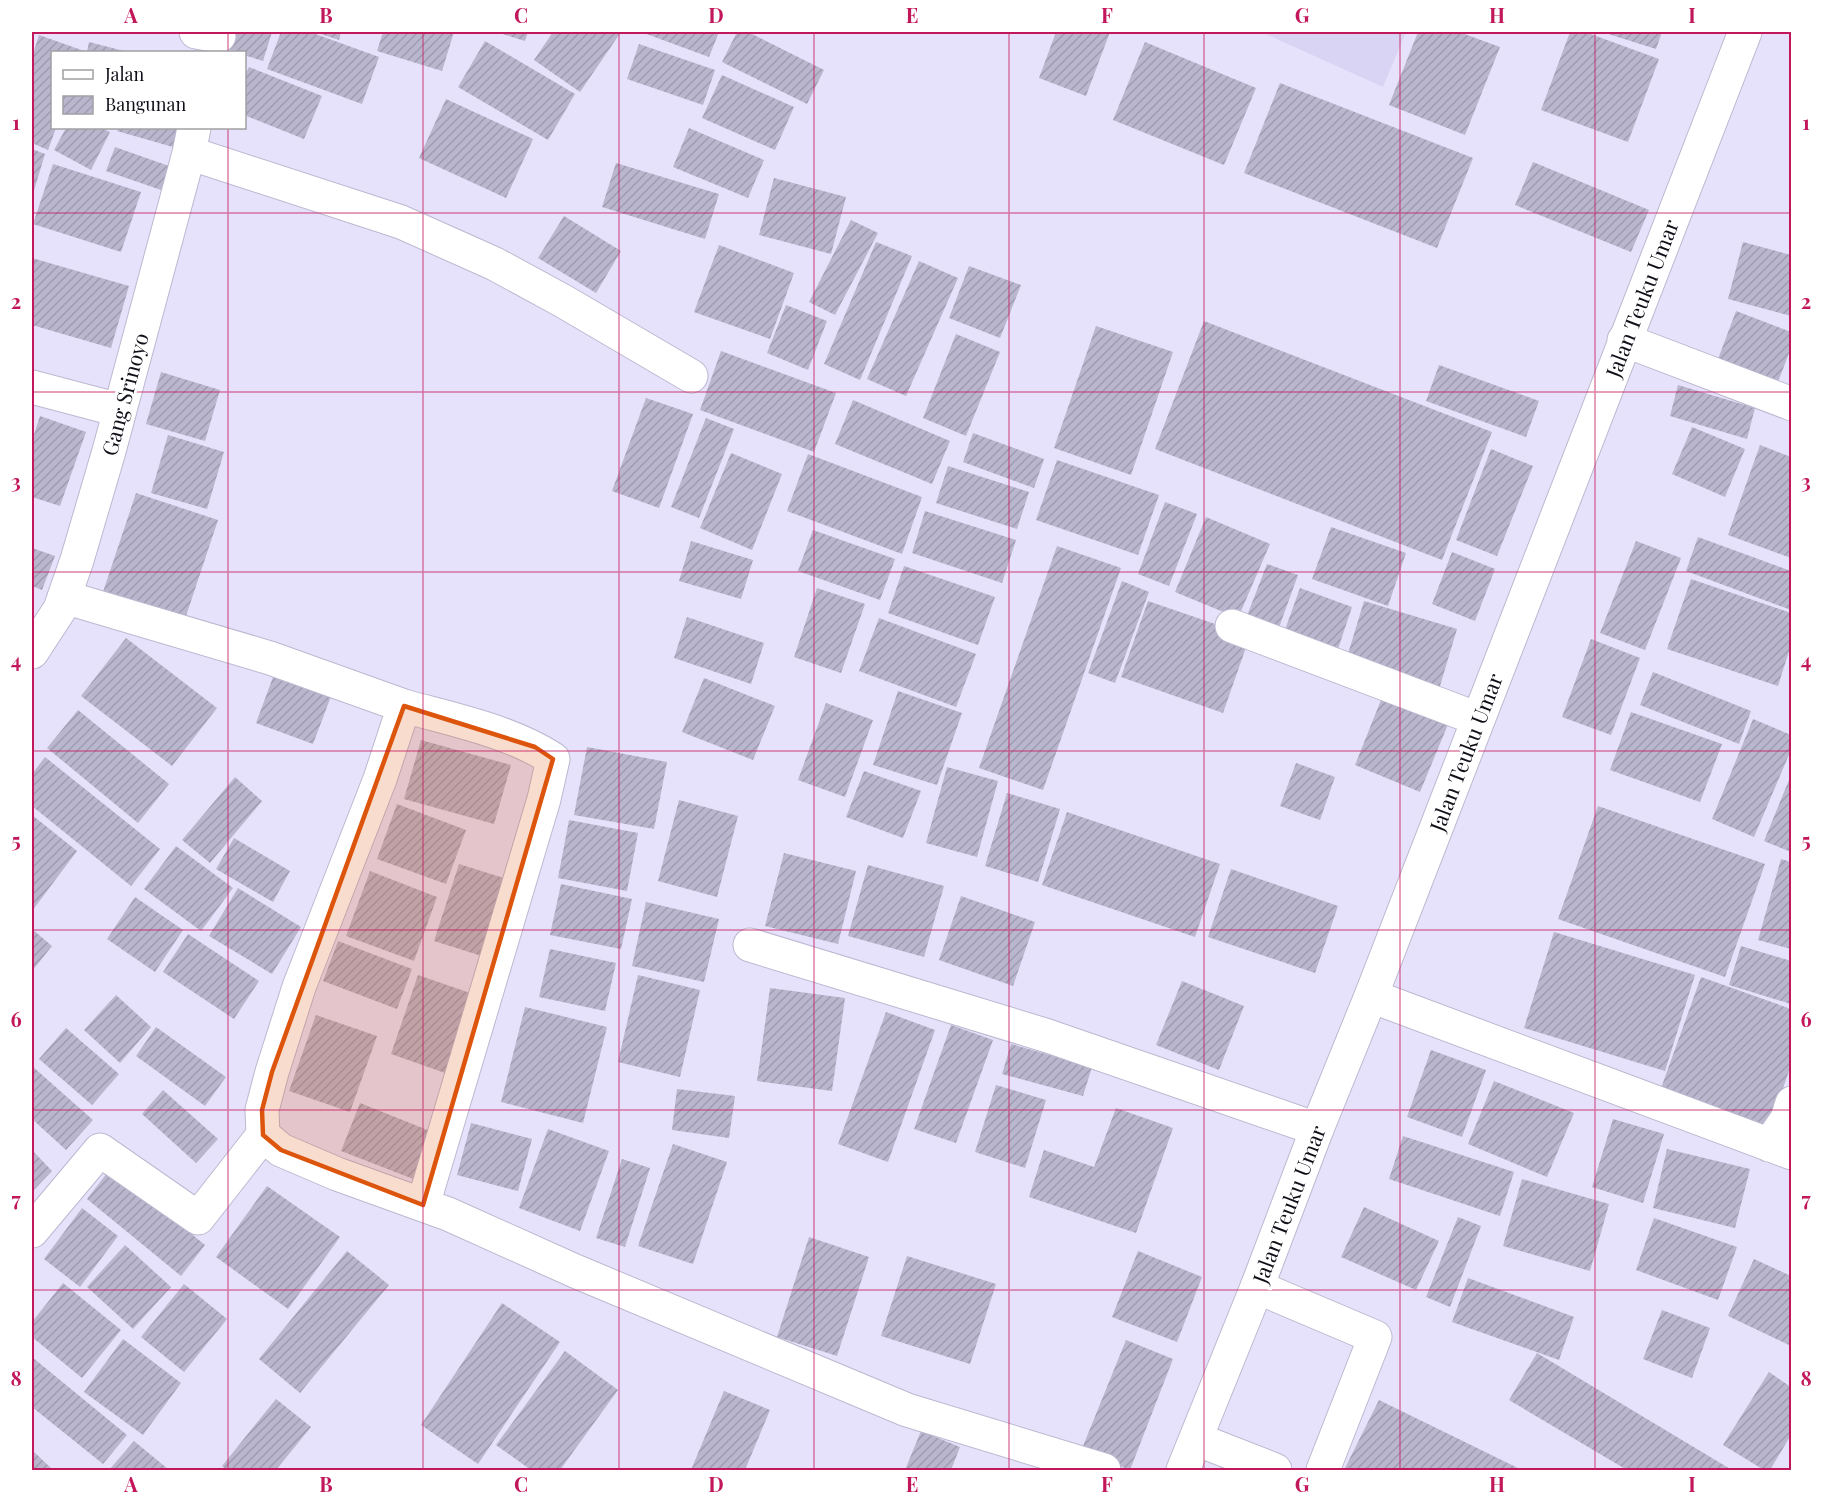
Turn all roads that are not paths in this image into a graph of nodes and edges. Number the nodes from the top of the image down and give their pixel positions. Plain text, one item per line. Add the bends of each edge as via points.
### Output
1 (1745, 32) edge
2 (191, 140) edge
3 (1624, 340) junction
4 (691, 376) dead end
5 (32, 387) edge
6 (1791, 404) edge
7 (119, 410) junction
8 (52, 602) edge
9 (1232, 626) dead end
10 (32, 652) edge
11 (404, 706) junction
12 (1478, 719) junction
13 (750, 945) dead end
14 (1371, 996) junction
15 (1791, 1103) edge
16 (1317, 1129) junction
17 (263, 1135) junction
18 (1780, 1149) edge
19 (423, 1205) junction
20 (32, 1231) edge
21 (1257, 1287) junction
22 (1196, 1439) junction
23 (1104, 1470) edge
24 (1184, 1470) edge
25 (1275, 1470) edge
26 (1323, 1470) edge

1 - 3 street, Jalan Teuku Umar
2 - 4 street via 495,264
2 - 7 street, Gang Srinoyo
3 - 6 street
3 - 12 street, Jalan Teuku Umar
5 - 7 street
7 - 8 street, Gang Srinoyo via 77,560
8 - 10 street, Gang Srinoyo
8 - 11 street via 270,658
9 - 12 street
11 - 17 street via 380,779 299,987 262,1110
11 - 19 street via 535,747 553,759
12 - 14 street, Jalan Teuku Umar
13 - 16 street via 1048,1036
14 - 16 street, Jalan Teuku Umar
14 - 18 street
15 - 18 street
16 - 21 street, Jalan Teuku Umar
17 - 19 street via 281,1150
17 - 20 street via 198,1218 99,1150
19 - 23 street via 908,1410
21 - 22 street, Jalan Teuku Umar
21 - 26 street via 1375,1337
22 - 24 street, Jalan Teuku Umar
22 - 25 street

